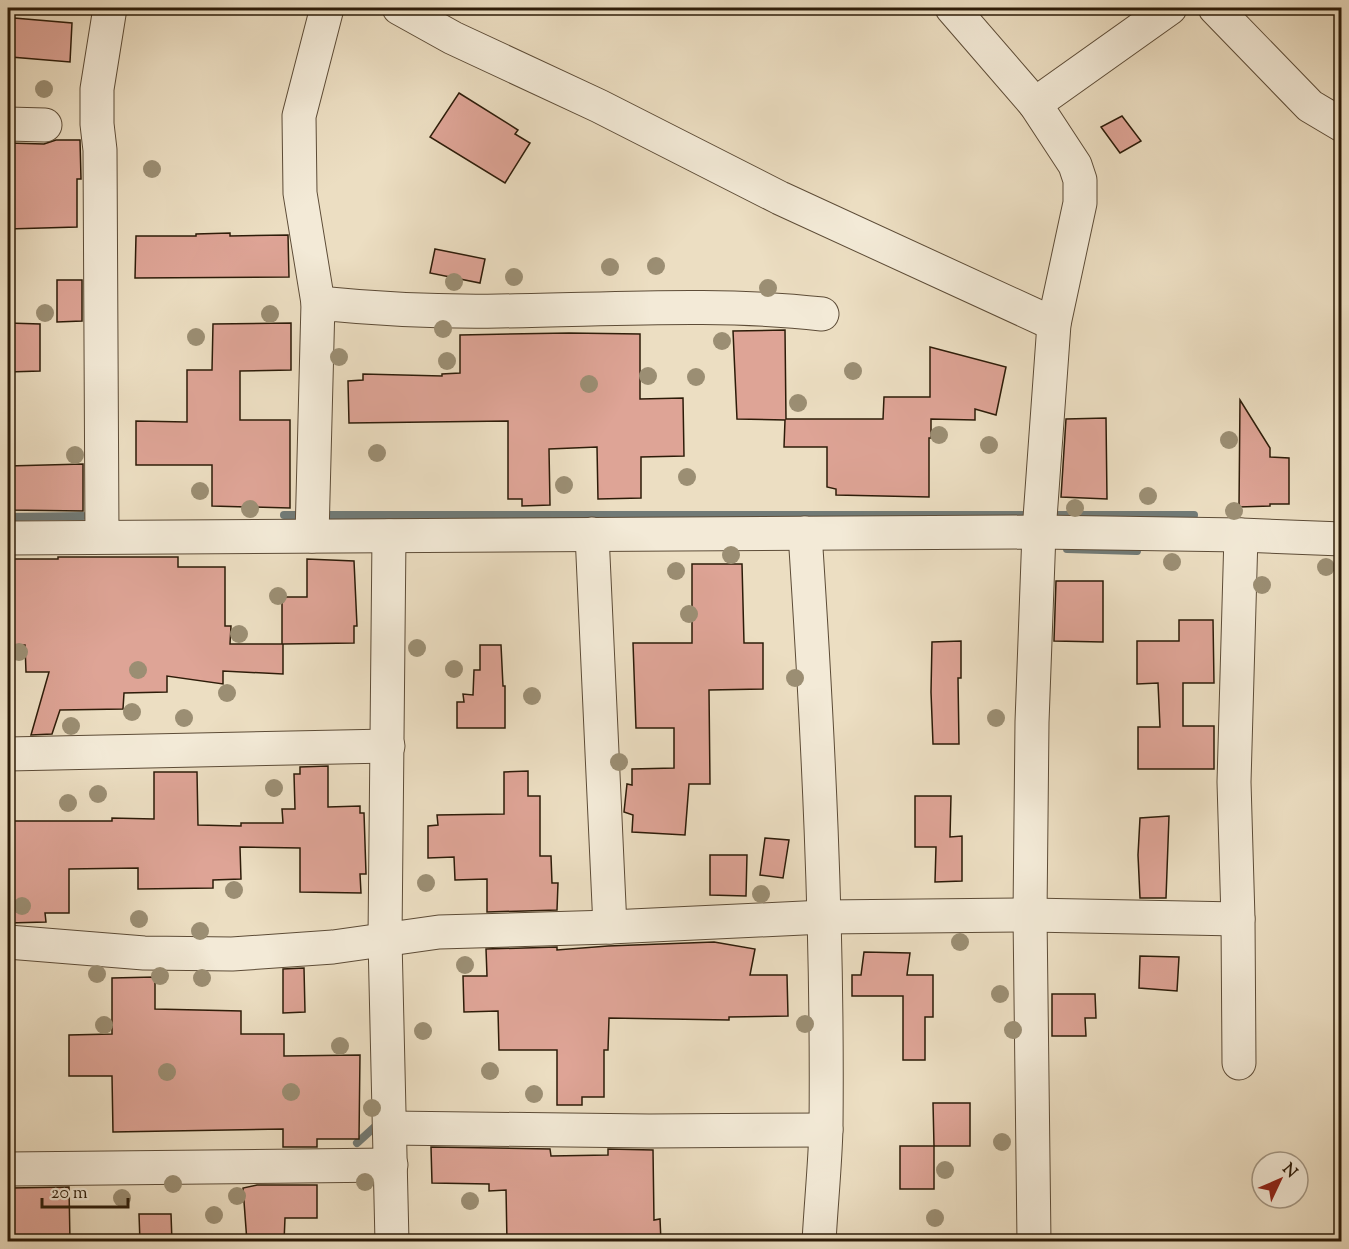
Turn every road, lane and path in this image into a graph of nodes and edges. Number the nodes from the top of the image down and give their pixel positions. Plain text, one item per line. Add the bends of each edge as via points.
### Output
1 (110, 8) edge
2 (327, 8) edge
3 (399, 8) edge
4 (952, 8) edge
5 (1170, 8) edge
6 (1215, 8) edge
7 (1035, 104) junction
8 (8, 124) edge
9 (45, 125) dead end
10 (1341, 125) edge
11 (318, 303) junction
12 (822, 314) dead end
13 (1054, 324) junction
14 (1039, 532) junction
15 (805, 533) junction
16 (592, 534) junction
17 (1241, 535) junction
18 (102, 536) junction
19 (312, 536) junction
20 (389, 536) junction
21 (8, 538) edge
22 (1341, 539) edge
23 (388, 746) junction
24 (8, 754) edge
25 (1030, 915) junction
26 (824, 917) junction
27 (1239, 919) junction
28 (610, 927) junction
29 (385, 939) junction
30 (8, 942) edge
31 (1239, 1063) dead end
32 (390, 1128) junction
33 (826, 1130) junction
34 (391, 1165) junction
35 (8, 1169) edge
36 (392, 1242) edge
37 (819, 1242) edge
38 (1034, 1242) edge

1 - 18 street via 97,88
2 - 11 street via 299,116 300,193
3 - 13 street via 780,198
4 - 7 street
5 - 7 street
6 - 10 street via 1310,106
7 - 13 street via 1075,165 1080,180 1080,202
8 - 9 street
11 - 12 street via 385,309 705,307
11 - 19 street
13 - 14 street
14 - 15 street
14 - 17 street
14 - 25 street
15 - 16 street
15 - 26 street via 819,748
16 - 20 street
16 - 28 street
17 - 22 street
17 - 27 street via 1234,782
18 - 19 street
18 - 21 street
19 - 20 street
20 - 23 street
23 - 24 street
23 - 29 street
25 - 26 street
25 - 27 street
25 - 38 street
26 - 28 street
26 - 33 street
27 - 31 street
28 - 29 street via 439,932
29 - 30 street via 232,954 144,953
29 - 32 street
32 - 33 street
32 - 34 street
33 - 37 street
34 - 35 street
34 - 36 street

